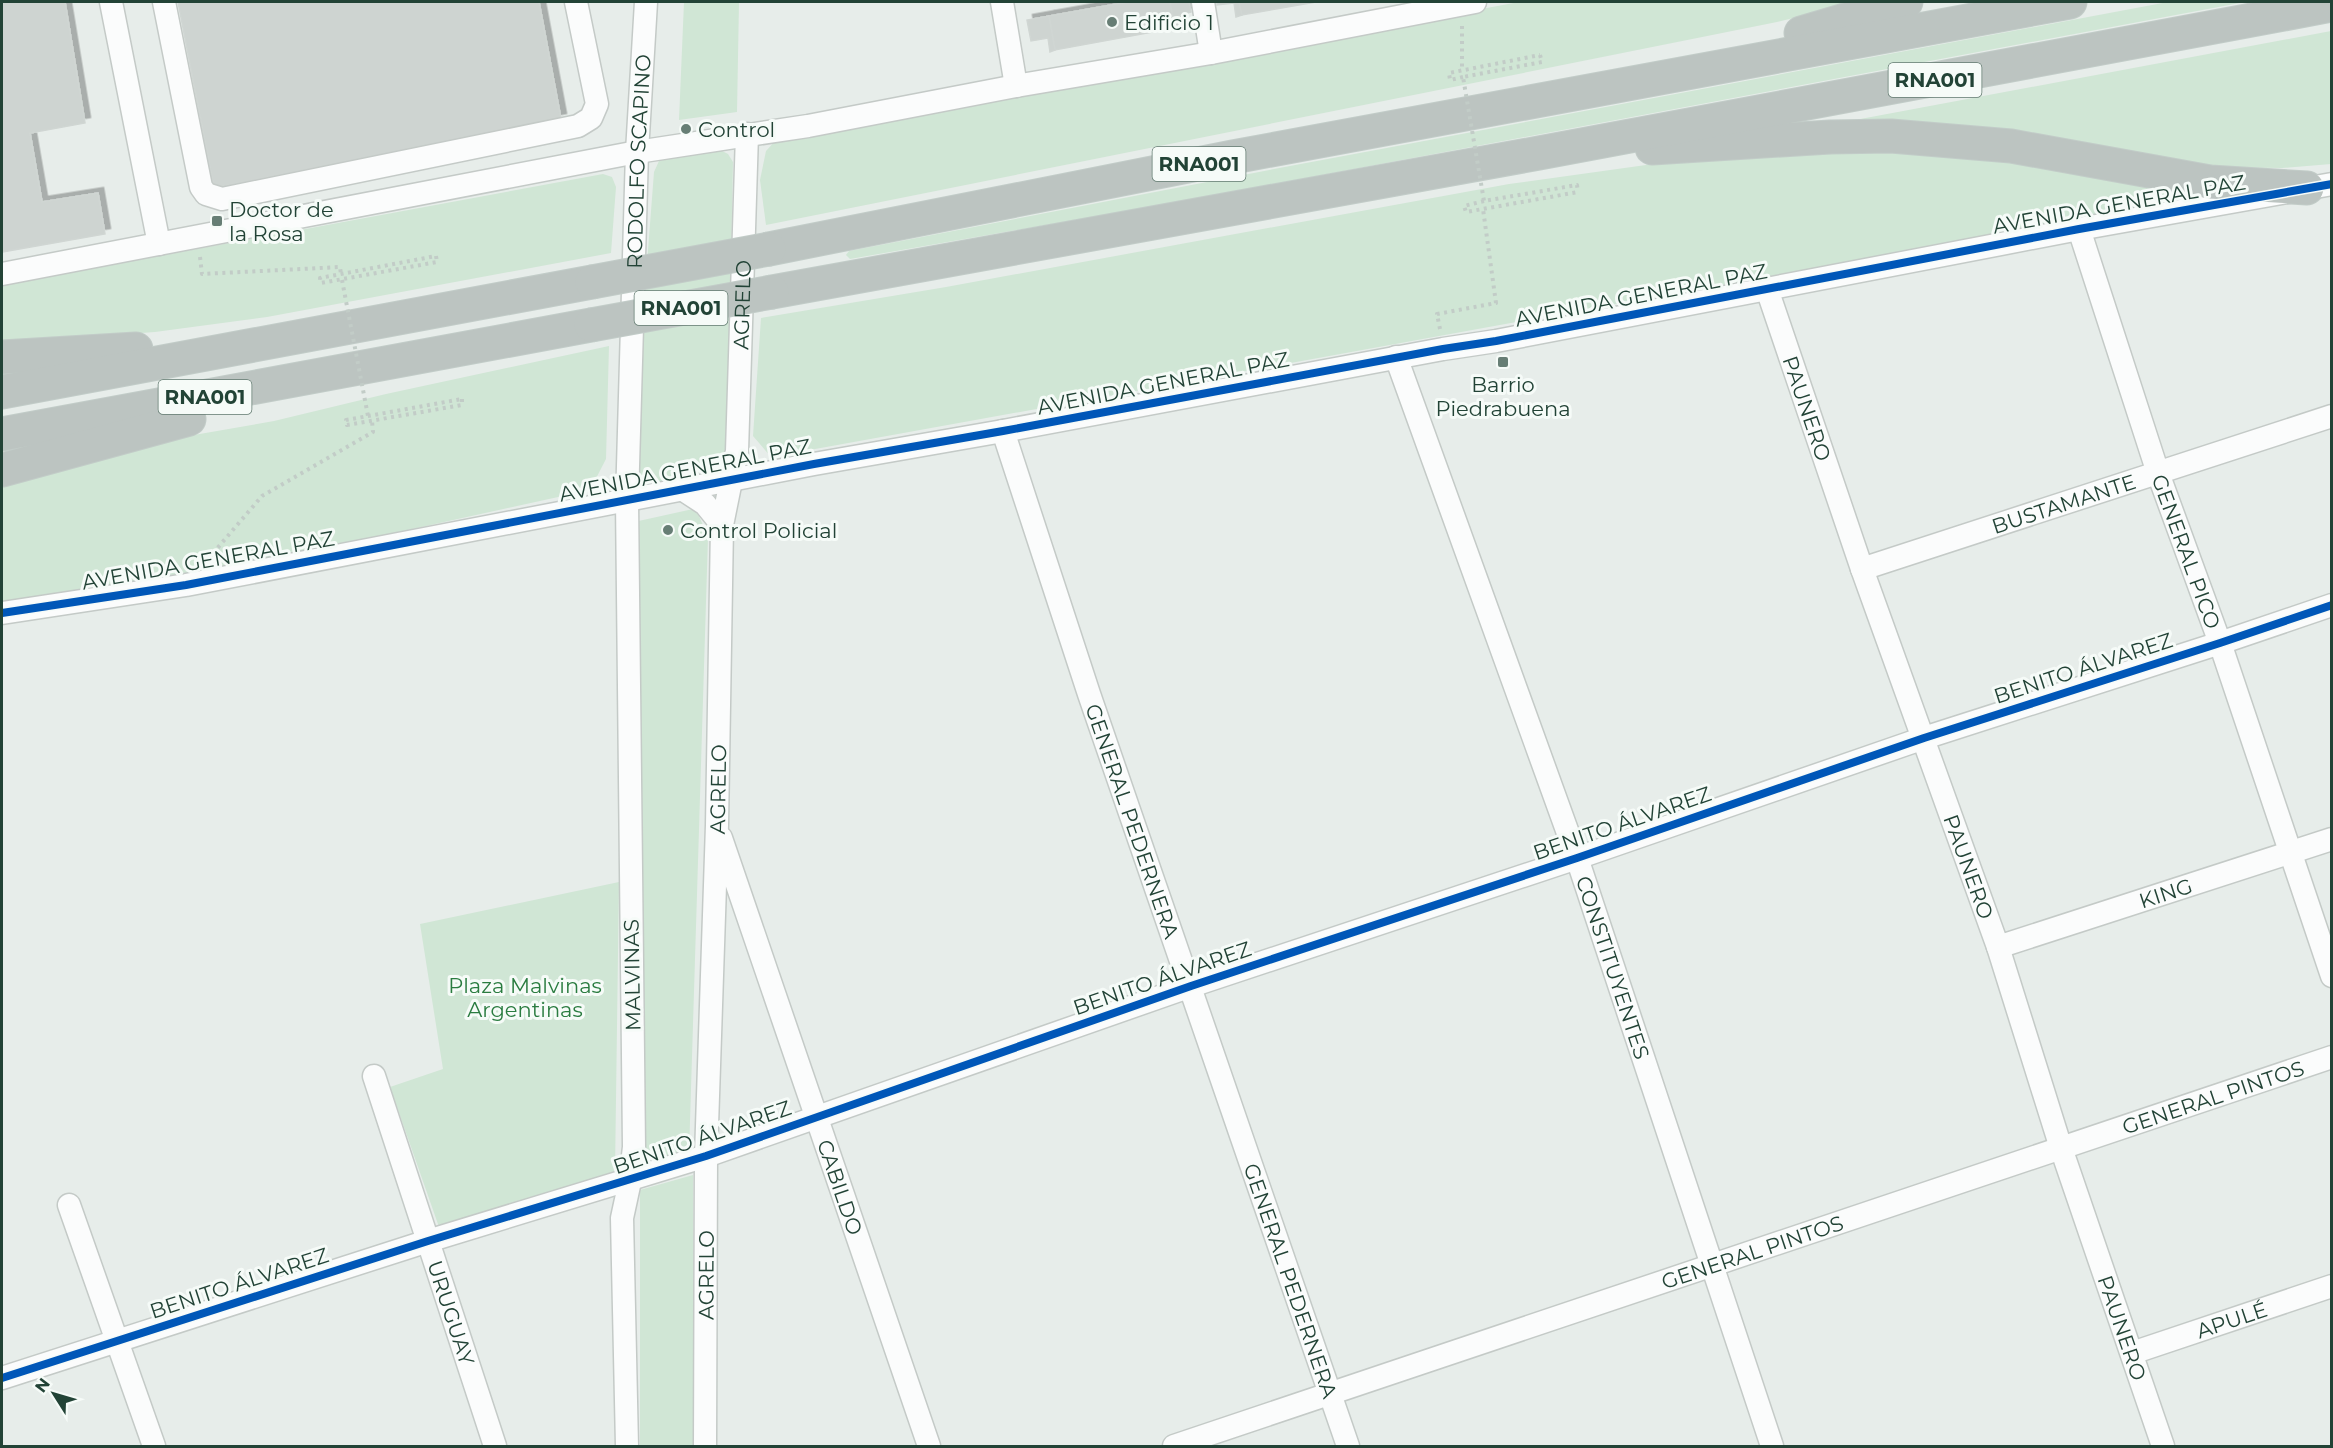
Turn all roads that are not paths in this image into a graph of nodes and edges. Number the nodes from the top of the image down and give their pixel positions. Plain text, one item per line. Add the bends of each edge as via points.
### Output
1 (111, 2) edge
2 (164, 2) edge
3 (576, 2) edge
4 (645, 2) edge
5 (1002, 2) edge
6 (1203, 2) edge
7 (1906, 2) edge
8 (2070, 2) edge
9 (1468, 3) edge
10 (2331, 5) edge
11 (1414, 8) edge
12 (1212, 53) junction
13 (1630, 83) junction
14 (1016, 86) junction
15 (747, 134) junction
16 (636, 152) junction
17 (1539, 153) junction
18 (2319, 186) edge
19 (2079, 229) junction
20 (159, 244) junction
21 (2, 274) edge
22 (1767, 289) junction
23 (279, 341) junction
24 (2, 357) edge
25 (1396, 357) junction
26 (408, 359) junction
27 (2, 392) edge
28 (2331, 416) edge
29 (1003, 431) junction
30 (2, 434) edge
31 (2, 470) edge
32 (2158, 472) junction
33 (730, 481) junction
34 (682, 489) junction
35 (627, 501) junction
36 (722, 525) junction
37 (1862, 569) junction
38 (2331, 605) edge
39 (2, 613) edge
40 (2220, 643) junction
41 (1924, 738) junction
42 (717, 825) junction
43 (2331, 839) edge
44 (2291, 853) junction
45 (1577, 858) junction
46 (1998, 947) junction
47 (2331, 976) edge
48 (1191, 986) junction
49 (2331, 1058) edge
50 (374, 1076) dead end
51 (818, 1116) junction
52 (2061, 1148) junction
53 (706, 1156) junction
54 (630, 1181) junction
55 (69, 1205) dead end
56 (428, 1241) junction
57 (1713, 1266) junction
58 (2331, 1286) edge
59 (116, 1341) junction
60 (2132, 1353) junction
61 (2, 1378) edge
62 (1331, 1395) junction
63 (1183, 1445) edge
64 (154, 1446) edge
65 (495, 1446) edge
66 (627, 1446) edge
67 (705, 1446) edge
68 (929, 1446) edge
69 (1348, 1446) edge
70 (1772, 1446) edge
71 (2163, 1446) edge

1 - 20 street
2 - 3 street via 201,187 206,194 222,199 578,126 591,118 597,104
4 - 16 street, RODOLFO SCAPINO
5 - 14 street
6 - 12 street
7 - 13 highway
8 - 13 highway, RNA001
9 - 11 street
10 - 17 highway, RNA001
11 - 12 street
12 - 14 street
13 - 23 highway, RNA001, bridge
14 - 15 street
15 - 16 street
15 - 33 street, AGRELO via 737,451
16 - 20 street
16 - 35 street, RODOLFO SCAPINO
17 - 18 highway via 1891,136 2011,146 2210,182
17 - 26 highway, RNA001, bridge
18 - 19 street, AVENIDA GENERAL PAZ
19 - 22 street, AVENIDA GENERAL PAZ
19 - 32 street, GENERAL PICO
20 - 21 street
22 - 25 street, AVENIDA GENERAL PAZ
22 - 37 street, PAUNERO
23 - 24 highway
23 - 27 highway, RNA001
25 - 29 street, AVENIDA GENERAL PAZ
25 - 45 street, CONSTITUYENTES
26 - 30 highway, RNA001
26 - 31 highway
28 - 32 street, BUSTAMANTE
29 - 33 street, AVENIDA GENERAL PAZ
29 - 48 street, GENERAL PEDERNERA
32 - 37 street, BUSTAMANTE
32 - 40 street, GENERAL PICO
33 - 34 street, AVENIDA GENERAL PAZ
33 - 36 street, AGRELO
34 - 35 street, AVENIDA GENERAL PAZ
34 - 36 street via 705,504
35 - 39 street, AVENIDA GENERAL PAZ via 186,585
35 - 54 street, MALVINAS via 634,1147
36 - 42 street, AGRELO
37 - 41 street, PAUNERO
38 - 40 street, BENITO ÁLVAREZ
40 - 41 street, BENITO ÁLVAREZ
40 - 44 street, GENERAL PICO
41 - 45 street, BENITO ÁLVAREZ
41 - 46 street, PAUNERO
42 - 51 street, CABILDO
42 - 53 street, AGRELO
43 - 44 street, KING
44 - 46 street, KING
44 - 47 street, GENERAL PICO
45 - 48 street, BENITO ÁLVAREZ
45 - 57 street, CONSTITUYENTES
46 - 52 street, PAUNERO
48 - 51 street, BENITO ÁLVAREZ
48 - 62 street, GENERAL PEDERNERA
49 - 52 street, GENERAL PINTOS
50 - 56 street, URUGUAY
51 - 53 street, BENITO ÁLVAREZ
51 - 68 street, CABILDO
52 - 57 street, GENERAL PINTOS
52 - 60 street, PAUNERO
53 - 54 street, BENITO ÁLVAREZ
53 - 67 street, AGRELO
54 - 56 street, BENITO ÁLVAREZ
54 - 66 street, MALVINAS via 622,1218
55 - 59 street
56 - 59 street, BENITO ÁLVAREZ
56 - 65 street, URUGUAY
57 - 62 street, GENERAL PINTOS
57 - 70 street, CONSTITUYENTES
58 - 60 street, APULÉ
59 - 61 street, BENITO ÁLVAREZ
59 - 64 street
60 - 71 street, PAUNERO
62 - 63 street, GENERAL PINTOS
62 - 69 street, GENERAL PEDERNERA

